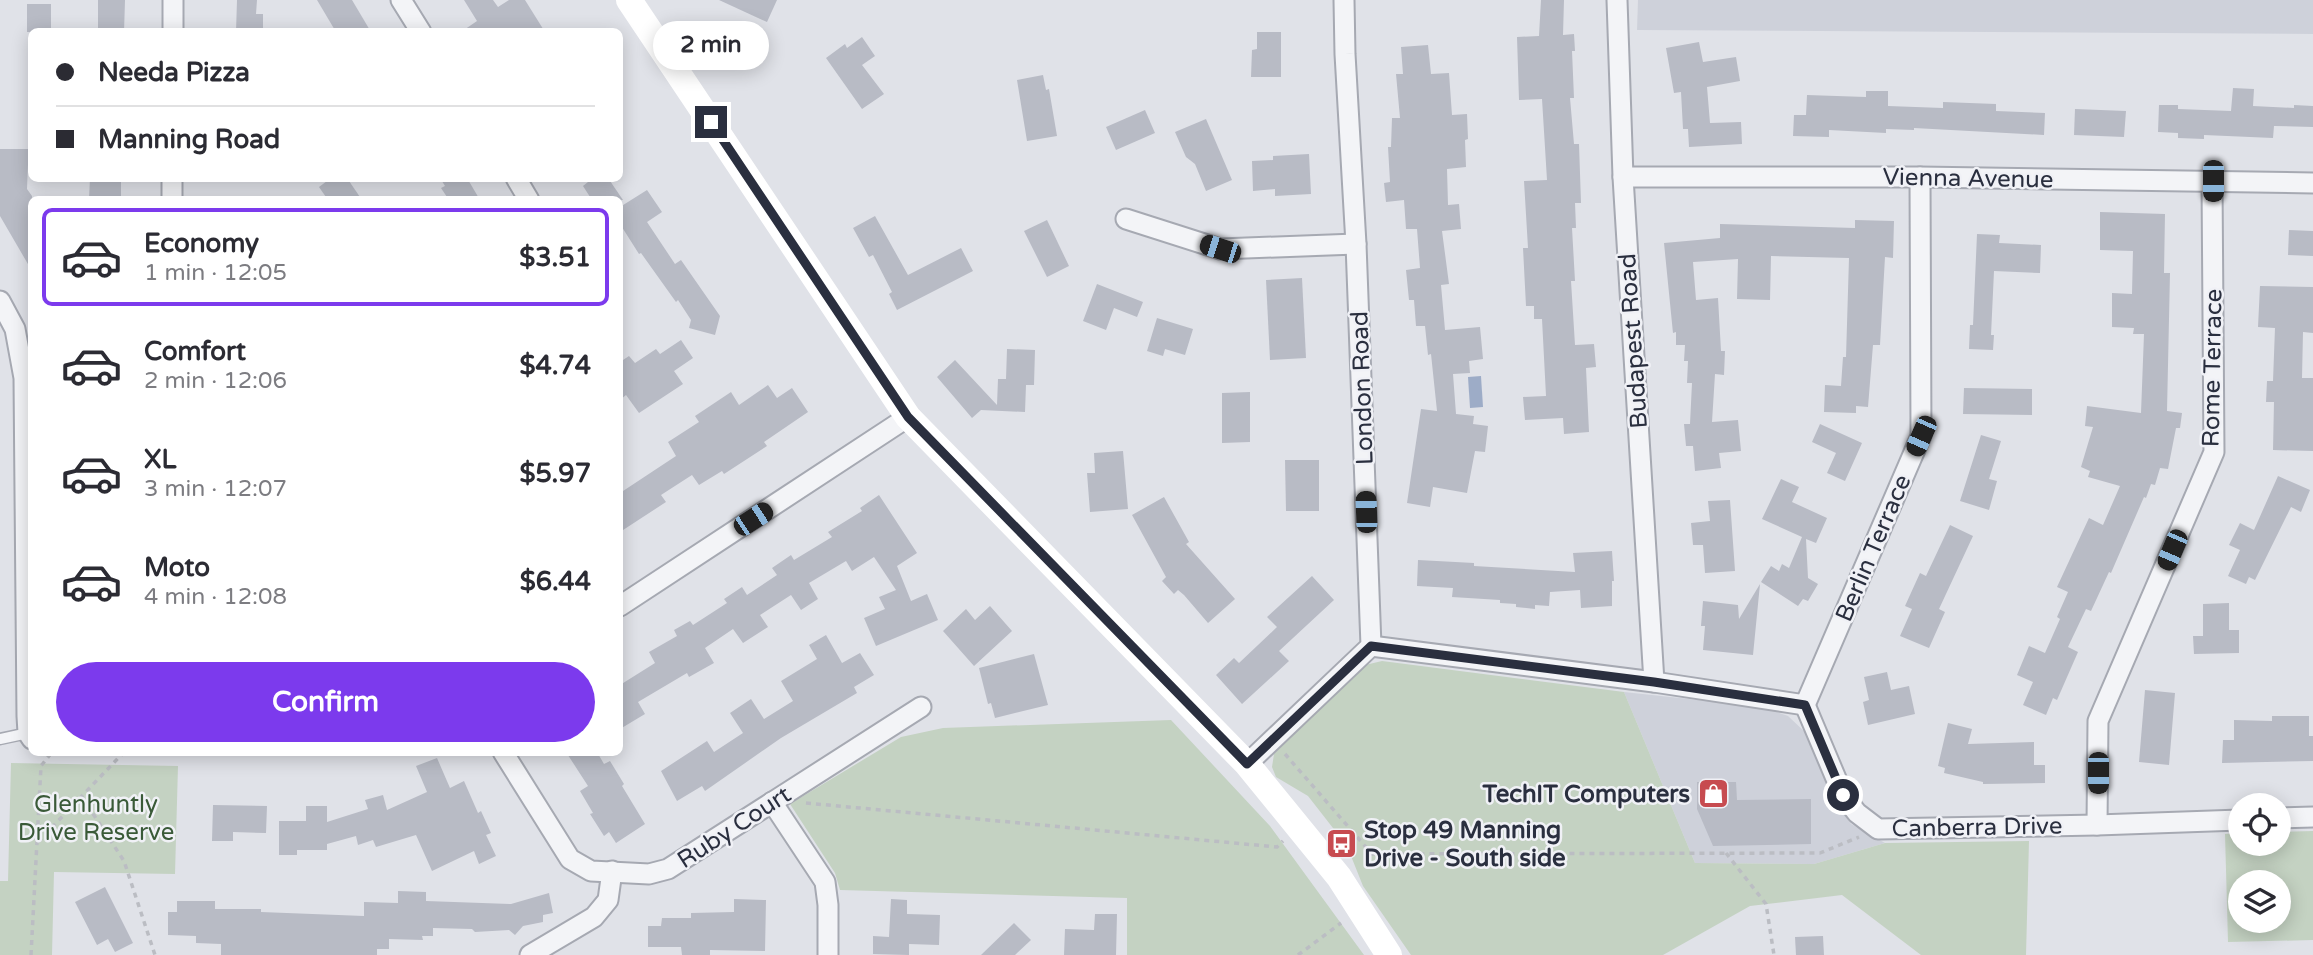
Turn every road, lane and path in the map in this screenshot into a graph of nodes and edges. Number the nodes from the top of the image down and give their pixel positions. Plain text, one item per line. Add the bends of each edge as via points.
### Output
1 (173, 0) edge
2 (401, 0) edge
3 (1345, 0) edge
4 (1617, 0) edge
5 (637, 3) edge
6 (173, 28) edge
7 (418, 28) edge
8 (1623, 177) junction
9 (1920, 177) junction
10 (2213, 181) junction
11 (2313, 183) edge
12 (1126, 219) dead end
13 (1356, 244) junction
14 (0, 301) edge
15 (908, 417) junction
16 (623, 604) edge
17 (28, 617) edge
18 (1371, 646) junction
19 (1654, 682) junction
20 (1805, 705) junction
21 (921, 708) dead end
22 (28, 736) edge
23 (0, 738) edge
24 (1272, 739) junction
25 (49, 756) edge
26 (120, 756) edge
27 (506, 756) edge
28 (1247, 764) junction
29 (795, 787) junction
30 (82, 797) junction
31 (772, 802) junction
32 (2313, 817) edge
33 (2291, 818) edge
34 (2228, 820) edge
35 (2097, 825) junction
36 (1298, 827) junction
37 (1878, 829) junction
38 (37, 843) junction
39 (1726, 853) junction
40 (612, 871) junction
41 (1359, 909) junction
42 (31, 955) edge
43 (155, 955) edge
44 (530, 955) edge
45 (828, 955) edge
46 (1298, 955) edge
47 (1389, 955) edge
48 (1774, 955) edge

1 - 6 street
2 - 7 street
3 - 13 street, London Road
4 - 8 street, Budapest Road
5 - 15 street
8 - 9 street, Vienna Avenue
8 - 19 street, Budapest Road
9 - 10 street, Vienna Avenue
9 - 20 street, Berlin Terrace via 1921,436
10 - 11 street, Vienna Avenue
10 - 35 street, Rome Terrace via 2214,452 2098,721
12 - 13 street via 1220,249
13 - 18 street, London Road
14 - 17 street via 15,329 24,378
15 - 16 street
15 - 28 street
18 - 19 street
18 - 24 street
19 - 20 street
20 - 37 street, Canberra Drive via 1843,795
21 - 29 street, Ruby Court
22 - 23 lane
24 - 28 street
24 - 39 path via 1372,854
25 - 38 path via 41,766
26 - 30 path
27 - 40 street, Ruby Court via 570,859 590,871
28 - 36 street
29 - 31 street, Ruby Court
29 - 36 path via 807,805 1277,847
30 - 38 path
30 - 43 path via 124,862
31 - 40 street, Ruby Court via 668,869 649,874
31 - 45 street via 825,882
32 - 33 street
34 - 35 street, Canberra Drive
35 - 37 street, Canberra Drive
36 - 41 street
37 - 39 path via 1820,853
38 - 42 path
39 - 48 path via 1766,904
40 - 44 street via 608,900 594,917
41 - 46 path
41 - 47 street

